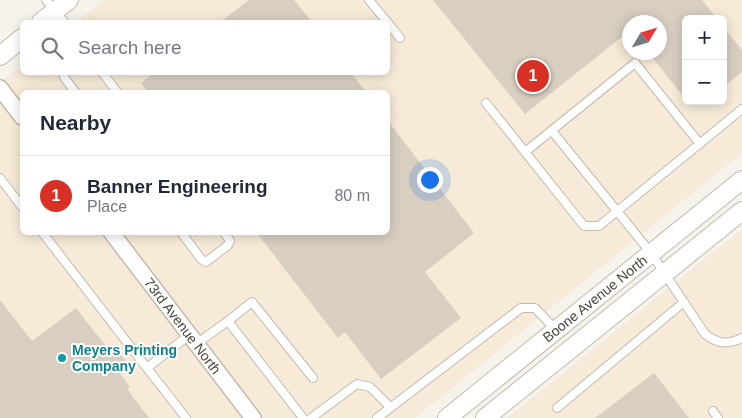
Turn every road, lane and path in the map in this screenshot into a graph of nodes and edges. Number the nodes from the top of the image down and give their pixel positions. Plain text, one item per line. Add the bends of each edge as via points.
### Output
1 (69, 0) edge
2 (369, 0) edge
3 (55, 11) edge
4 (44, 20) edge
5 (385, 20) edge
6 (390, 26) edge
7 (400, 38) dead end
8 (20, 40) edge
9 (0, 56) edge
10 (64, 75) edge
11 (104, 75) edge
12 (0, 88) edge
13 (74, 90) edge
14 (116, 90) edge
15 (486, 103) dead end
16 (742, 109) edge
17 (20, 114) edge
18 (552, 131) junction
19 (700, 144) junction
20 (525, 152) junction
21 (0, 178) edge
22 (742, 180) edge
23 (20, 204) edge
24 (616, 211) junction
25 (742, 211) edge
26 (44, 235) edge
27 (115, 235) edge
28 (183, 235) edge
29 (226, 235) edge
30 (651, 253) junction
31 (665, 273) junction
32 (684, 302) junction
33 (228, 321) junction
34 (556, 330) junction
35 (742, 338) edge
36 (193, 339) junction
37 (147, 368) junction
38 (312, 378) dead end
39 (390, 408) junction
40 (557, 408) dead end
41 (186, 418) edge
42 (253, 418) edge
43 (303, 418) edge
44 (311, 418) edge
45 (376, 418) edge
46 (447, 418) edge
47 (485, 418) edge

1 - 3 street
2 - 5 lane
3 - 4 street
6 - 7 lane
8 - 9 street
10 - 13 lane
11 - 14 lane
12 - 17 street
15 - 20 lane
16 - 19 lane
18 - 19 lane via 635,63
18 - 20 lane
18 - 24 lane
19 - 24 lane
20 - 24 lane via 584,226 598,226
21 - 23 lane
22 - 30 street, Boone Avenue North
24 - 30 lane
25 - 31 street, Boone Avenue North
26 - 37 lane
27 - 36 street, 73rd Avenue North
28 - 29 lane via 206,262 228,245 230,241
30 - 31 lane
30 - 34 street, Boone Avenue North
31 - 32 lane
31 - 47 street, Boone Avenue North
32 - 35 lane via 705,334 715,341 727,344
32 - 40 lane
33 - 36 lane
33 - 38 lane via 252,302
33 - 43 lane
34 - 39 lane via 535,308 521,308
34 - 46 street, Boone Avenue North
36 - 37 lane
36 - 42 street, 73rd Avenue North
37 - 41 lane
39 - 44 lane via 370,388 357,384
39 - 45 lane

